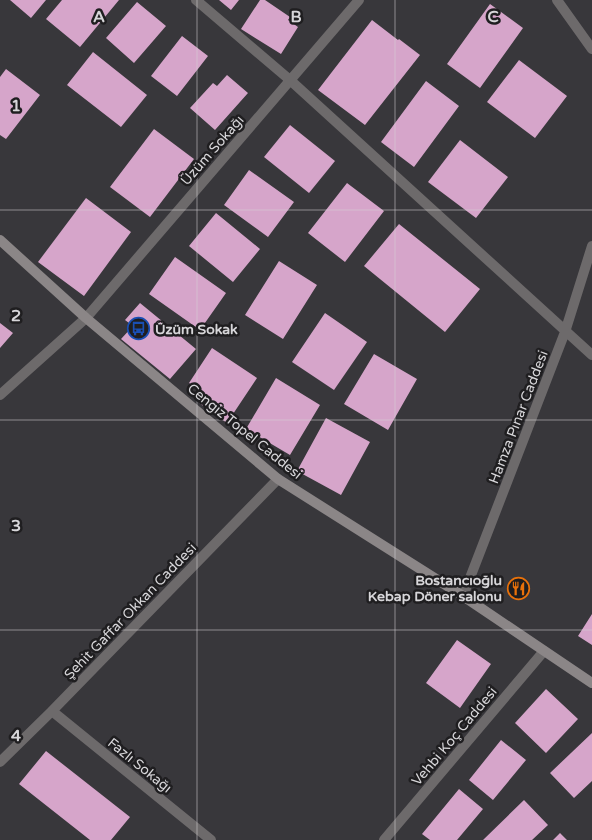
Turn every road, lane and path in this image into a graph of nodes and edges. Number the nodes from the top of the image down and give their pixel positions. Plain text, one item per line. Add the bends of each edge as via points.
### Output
1 (196, 0) edge
2 (359, 0) edge
3 (557, 0) edge
4 (592, 49) edge
5 (290, 80) junction
6 (0, 240) edge
7 (592, 246) edge
8 (86, 318) junction
9 (565, 332) junction
10 (592, 355) edge
11 (0, 395) edge
12 (278, 479) junction
13 (463, 596) junction
14 (544, 651) junction
15 (592, 683) edge
16 (52, 711) junction
17 (0, 762) edge
18 (390, 838) edge
19 (212, 840) edge

1 - 5 street
2 - 5 street, Üzüm Sokağı
3 - 4 street
5 - 8 street, Üzüm Sokağı
5 - 9 street
6 - 8 main road, Cengiz Topel Caddesi
7 - 9 street, Hamza Pınar Caddesi
8 - 11 street, Üzüm Sokağı
8 - 12 main road, Cengiz Topel Caddesi
9 - 10 street
9 - 13 street, Hamza Pınar Caddesi
12 - 13 main road, Cengiz Topel Caddesi
12 - 16 street, Şehit Gaffar Okkan Caddesi
13 - 14 main road, Cengiz Topel Caddesi
14 - 15 main road, Cengiz Topel Caddesi
14 - 18 street, Vehbi Koç Caddesi
16 - 17 street, Şehit Gaffar Okkan Caddesi
16 - 19 street, Fazlı Sokağı

